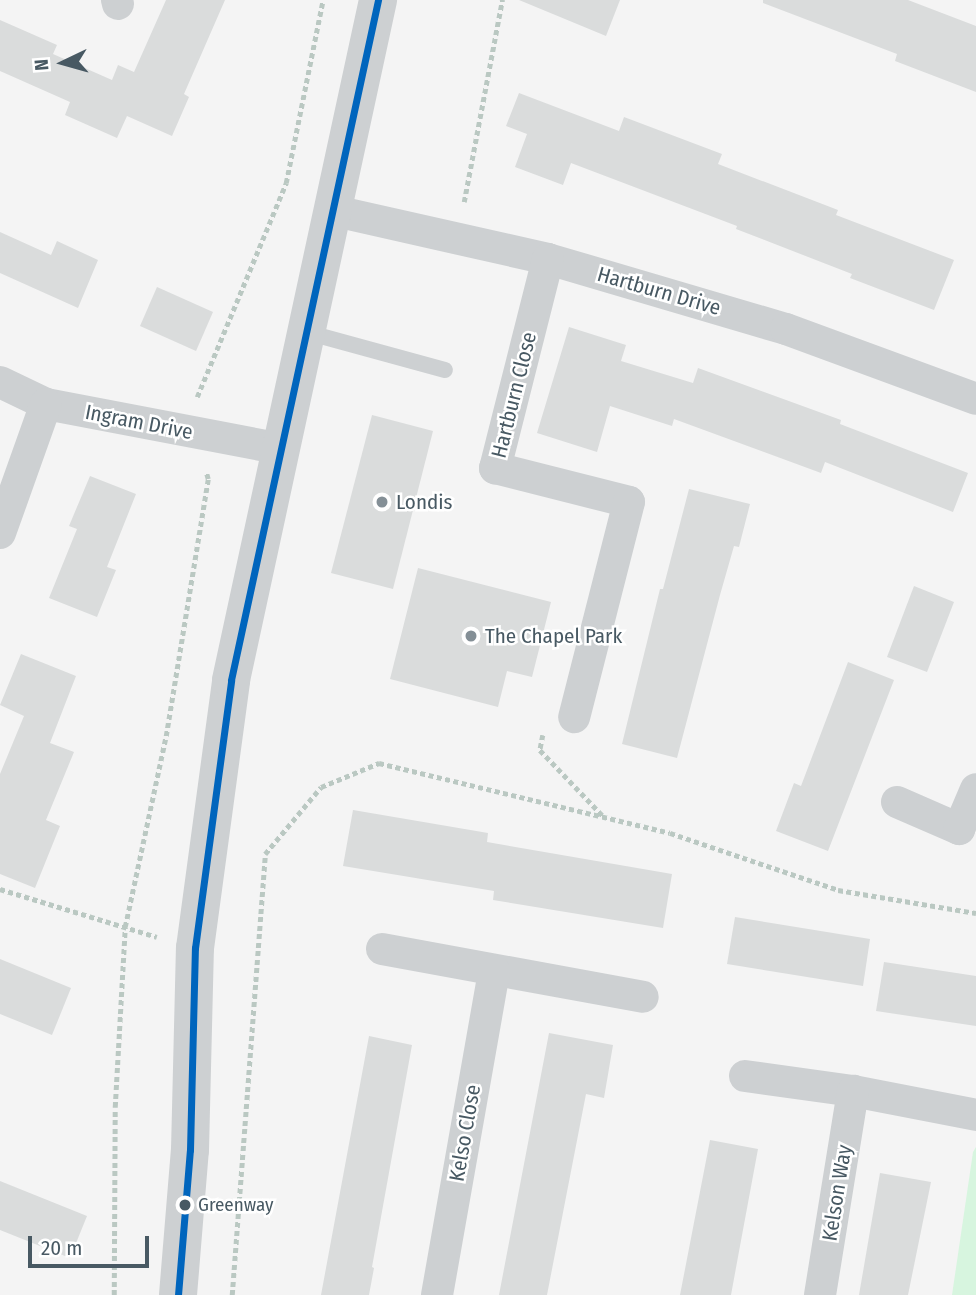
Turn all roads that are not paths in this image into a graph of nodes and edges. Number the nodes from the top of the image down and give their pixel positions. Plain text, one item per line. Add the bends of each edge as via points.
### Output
1 (378, 0) edge
2 (335, 211) junction
3 (548, 259) junction
4 (306, 332) junction
5 (445, 370) dead end
6 (0, 382) edge
7 (976, 399) edge
8 (46, 404) junction
9 (282, 449) junction
10 (0, 533) edge
11 (573, 717) road end
12 (976, 789) edge
13 (897, 802) dead end
14 (382, 949) dead end
15 (494, 971) junction
16 (643, 997) dead end
17 (745, 1076) dead end
18 (853, 1091) junction
19 (976, 1115) edge
20 (178, 1295) edge
21 (437, 1295) edge
22 (820, 1295) edge

1 - 2 street
2 - 3 street, Hartburn Drive
2 - 4 street
3 - 7 street, Hartburn Drive via 786,329
3 - 11 street, Hartburn Close via 495,468 629,502
4 - 5 lane
4 - 9 street
6 - 8 street, Ingram Drive
8 - 9 street, Ingram Drive
8 - 10 street
9 - 20 street via 231,680 195,948 190,1150
12 - 13 street via 959,830
14 - 15 street
15 - 16 street
15 - 21 street, Kelso Close
17 - 18 street
18 - 19 street
18 - 22 street, Kelson Way

